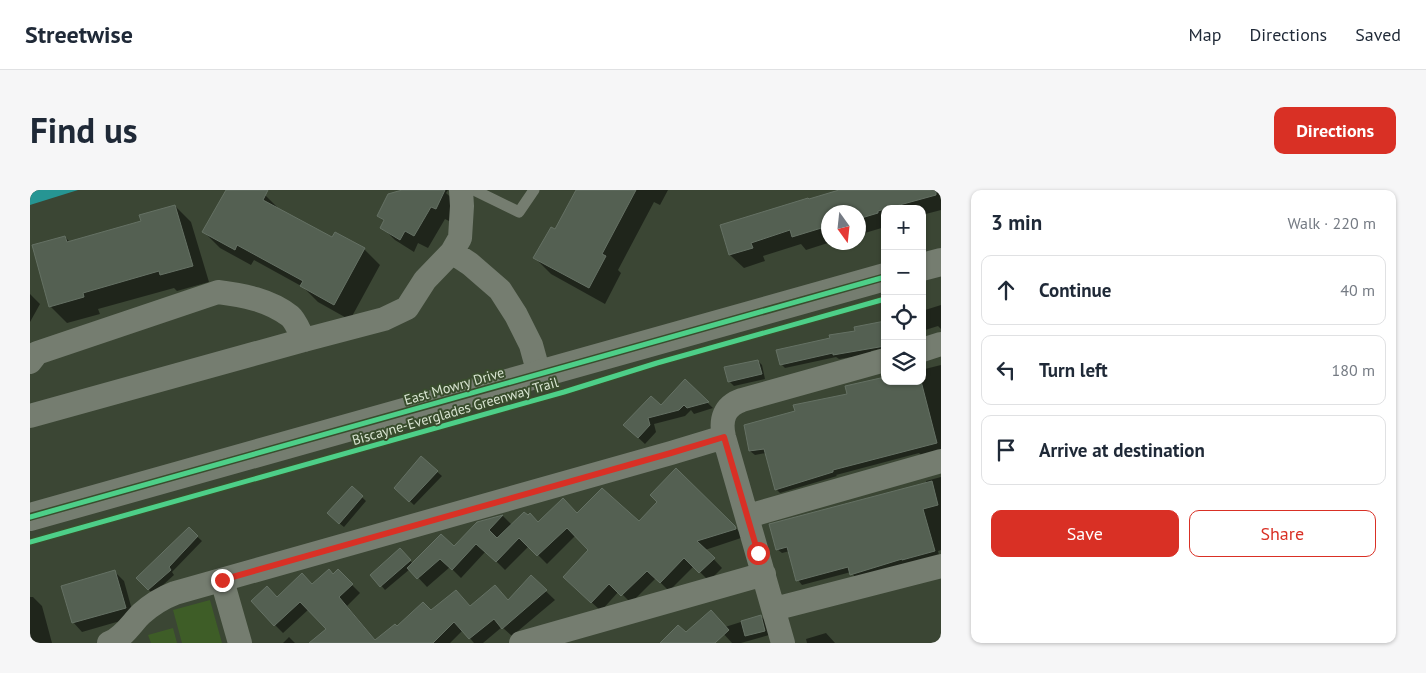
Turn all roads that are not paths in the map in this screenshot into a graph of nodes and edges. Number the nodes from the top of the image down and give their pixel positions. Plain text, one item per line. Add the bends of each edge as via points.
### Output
1 (461, 190) edge
2 (474, 190) edge
3 (534, 190) edge
4 (452, 252) junction
5 (941, 262) edge
6 (926, 266) edge
7 (881, 278) edge
8 (304, 340) junction
9 (941, 344) edge
10 (926, 349) edge
11 (881, 361) edge
12 (30, 362) edge
13 (540, 374) junction
14 (30, 416) edge
15 (724, 437) junction
16 (941, 461) edge
17 (748, 516) junction
18 (30, 517) edge
19 (941, 566) edge
20 (764, 574) junction
21 (222, 580) junction
22 (774, 609) junction
23 (110, 643) edge
24 (240, 643) edge
25 (521, 643) edge
26 (783, 643) edge

1 - 4 street via 460,238
2 - 3 lane via 519,212
4 - 8 street via 425,280 407,308 384,319
4 - 13 street via 500,290 531,345
5 - 6 street
7 - 13 street, East Mowry Drive
8 - 12 street via 291,317 268,304 244,295 218,292 37,353
8 - 14 street
9 - 10 street
11 - 15 street via 737,402 724,414
13 - 18 street, East Mowry Drive
15 - 17 street
15 - 21 street
16 - 17 street
17 - 20 street
19 - 22 street
20 - 22 street
20 - 25 street
21 - 23 street via 162,599 144,612 121,637
21 - 24 street
22 - 26 street

